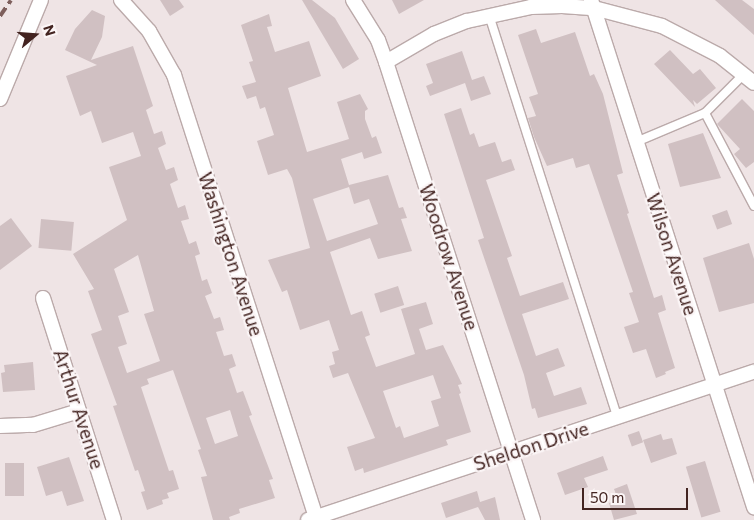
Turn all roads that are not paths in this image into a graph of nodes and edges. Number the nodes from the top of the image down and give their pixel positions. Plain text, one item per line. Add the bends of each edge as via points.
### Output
1 (41, 0) edge
2 (122, 0) edge
3 (353, 0) edge
4 (592, 4) edge
5 (489, 15) junction
6 (386, 62) junction
7 (749, 79) edge
8 (0, 99) edge
9 (704, 113) junction
10 (636, 142) junction
11 (754, 206) edge
12 (43, 298) dead end
13 (754, 372) edge
14 (714, 385) junction
15 (79, 411) junction
16 (618, 417) junction
17 (0, 426) edge
18 (511, 452) junction
19 (754, 507) edge
20 (313, 519) edge
21 (114, 520) edge
22 (533, 520) edge

1 - 8 street
2 - 20 street, Washington Avenue via 149,30 174,75
3 - 6 street, Woodrow Avenue via 367,19
4 - 5 street via 531,7
4 - 7 street via 669,29 720,56
4 - 10 street, Wilson Avenue
5 - 6 street via 434,34
5 - 16 lane
6 - 18 street, Woodrow Avenue
7 - 9 lane
9 - 10 lane
9 - 11 lane
10 - 14 street, Wilson Avenue
12 - 15 street, Arthur Avenue
13 - 14 street, Sheldon Drive
14 - 16 street, Sheldon Drive
14 - 19 street, Wilson Avenue
15 - 17 street via 33,425
15 - 21 street, Arthur Avenue
16 - 18 street, Sheldon Drive
18 - 20 street, Sheldon Drive
18 - 22 street, Woodrow Avenue

